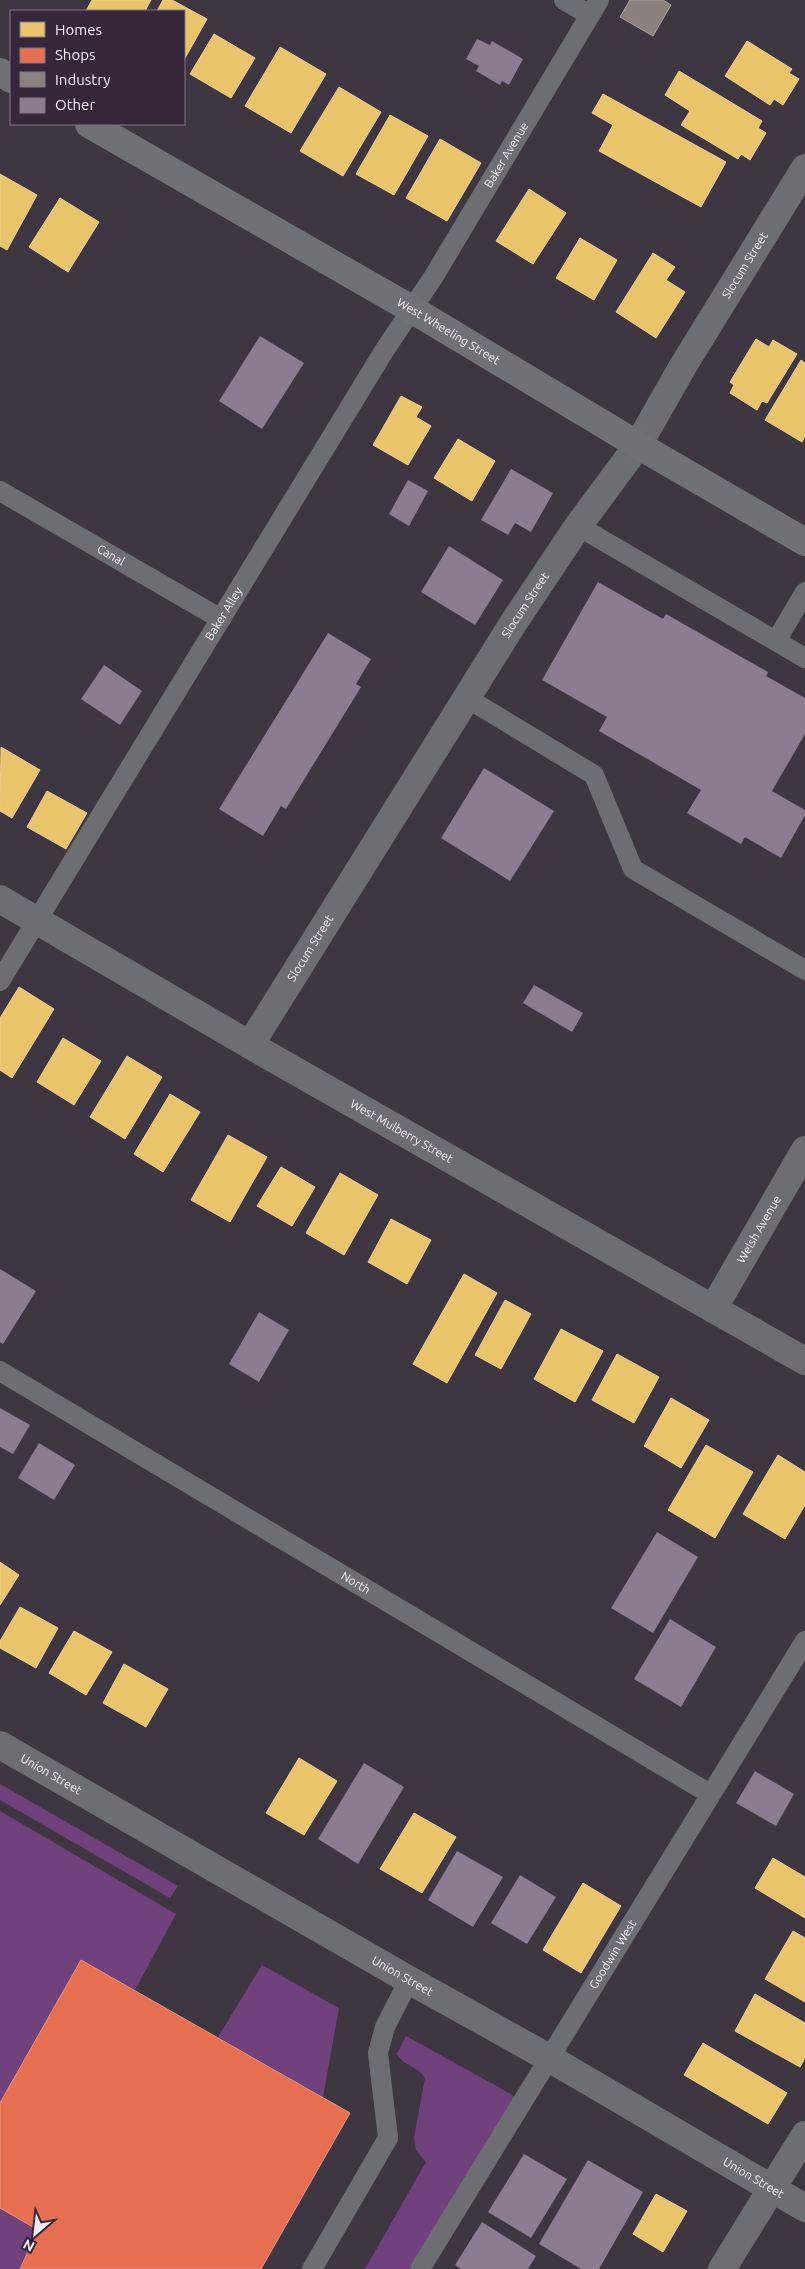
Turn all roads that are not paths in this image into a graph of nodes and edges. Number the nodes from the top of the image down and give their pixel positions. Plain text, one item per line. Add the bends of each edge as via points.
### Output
1 (564, 0) edge
2 (594, 7) edge
3 (91, 125) edge
4 (805, 168) edge
5 (413, 310) junction
6 (638, 445) junction
7 (0, 490) edge
8 (578, 526) junction
9 (805, 542) edge
10 (805, 592) edge
11 (221, 619) junction
12 (776, 641) junction
13 (805, 658) edge
14 (467, 698) junction
15 (0, 899) edge
16 (37, 920) junction
17 (805, 970) edge
18 (0, 981) edge
19 (250, 1045) junction
20 (805, 1150) edge
21 (713, 1309) junction
22 (805, 1361) edge
23 (0, 1371) edge
24 (805, 1641) edge
25 (0, 1745) edge
26 (710, 1794) junction
27 (409, 1980) junction
28 (549, 2058) junction
29 (805, 2135) edge
30 (771, 2189) junction
31 (805, 2208) edge
32 (312, 2269) edge
33 (420, 2269) edge
34 (722, 2269) edge

1 - 2 lane
2 - 5 lane, Baker Avenue
3 - 5 street, West Wheeling Street
4 - 6 street, Slocum Street
5 - 6 street, West Wheeling Street
5 - 11 lane, Baker Alley via 384,351
6 - 8 street, Slocum Street
6 - 9 street, West Wheeling Street
7 - 11 lane, Canal
8 - 12 lane
8 - 14 street, Slocum Street
10 - 12 lane
11 - 16 lane, Baker Alley
12 - 13 lane
14 - 17 lane via 594,775 633,869
14 - 19 street, Slocum Street
15 - 16 street, West Mulberry Street
16 - 18 lane
16 - 19 street, West Mulberry Street
19 - 21 street, West Mulberry Street
20 - 21 street, Welsh Avenue
21 - 22 street, West Mulberry Street
23 - 26 lane, North
24 - 26 lane, Goodwin West
25 - 27 street, Union Street
26 - 28 lane, Goodwin West
27 - 28 street, Union Street
27 - 32 lane via 384,2027 378,2053 388,2138
28 - 30 street, Union Street
28 - 33 lane, Goodwin West
29 - 30 street
30 - 31 street, Union Street
30 - 34 street

